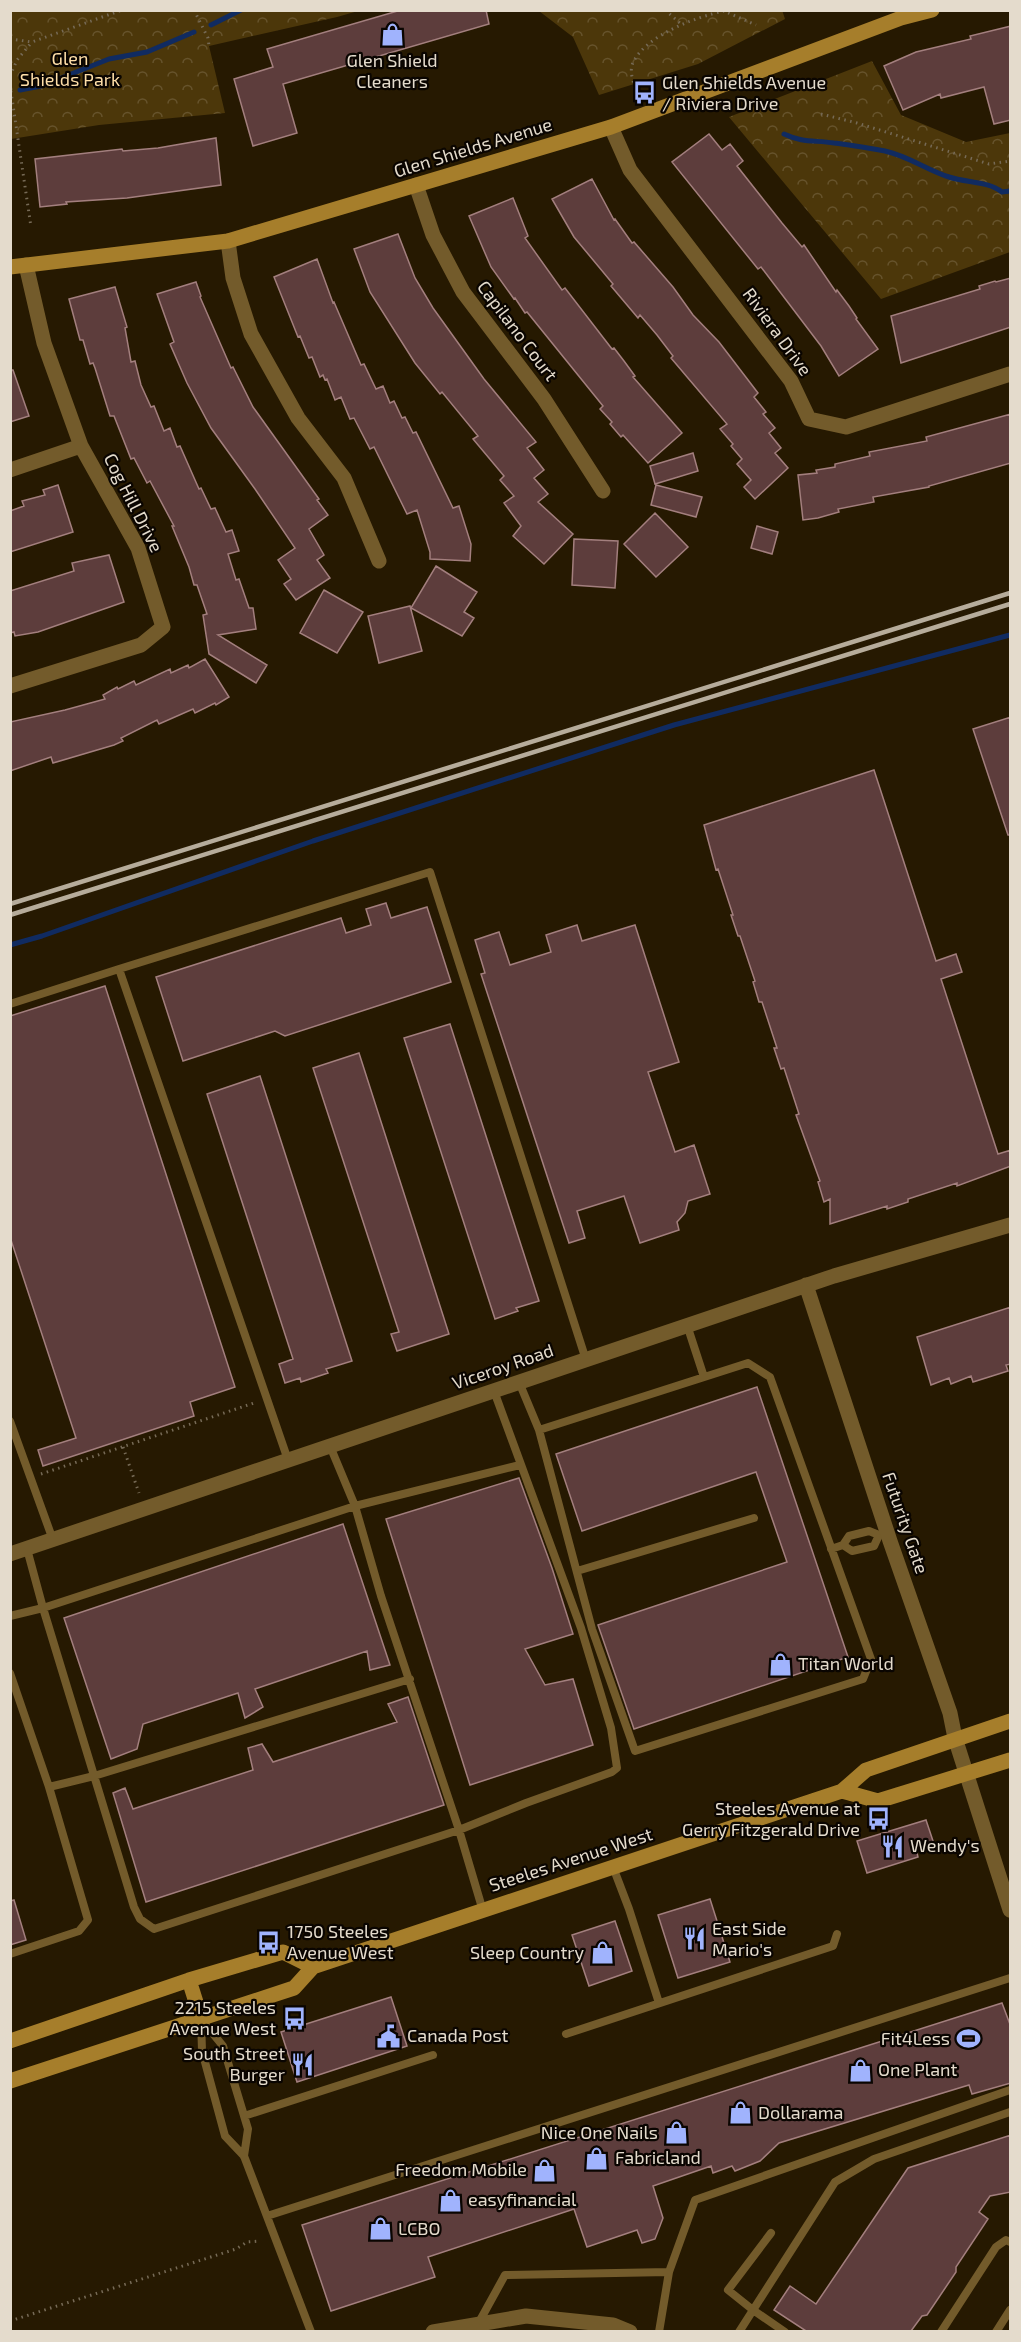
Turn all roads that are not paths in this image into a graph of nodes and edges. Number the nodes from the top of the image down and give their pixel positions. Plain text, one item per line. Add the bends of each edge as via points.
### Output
1 (932, 10) edge
2 (900, 14) edge
3 (611, 127) junction
4 (416, 185) junction
5 (228, 241) junction
6 (18, 266) edge
7 (1011, 374) edge
8 (81, 446) junction
9 (10, 470) edge
10 (603, 490) dead end
11 (380, 561) dead end
12 (10, 686) edge
13 (120, 969) junction
14 (10, 1004) edge
15 (1011, 1225) edge
16 (806, 1285) junction
17 (687, 1325) junction
18 (586, 1359) junction
19 (704, 1377) junction
20 (519, 1382) junction
21 (494, 1391) junction
22 (10, 1420) edge
23 (539, 1430) junction
24 (330, 1446) junction
25 (288, 1460) junction
26 (520, 1465) junction
27 (355, 1506) junction
28 (754, 1518) dead end
29 (883, 1534) junction
30 (53, 1540) junction
31 (843, 1545) junction
32 (27, 1549) junction
33 (831, 1549) junction
34 (10, 1554) edge
35 (577, 1572) junction
36 (42, 1608) junction
37 (10, 1616) edge
38 (10, 1673) edge
39 (410, 1680) junction
40 (1011, 1720) edge
41 (955, 1738) junction
42 (1011, 1760) edge
43 (966, 1773) junction
44 (94, 1776) junction
45 (49, 1787) junction
46 (842, 1791) junction
47 (459, 1830) junction
48 (613, 1867) junction
49 (1011, 1910) edge
50 (483, 1911) junction
51 (837, 1934) dead end
52 (10, 1954) edge
53 (313, 1967) junction
54 (1011, 1978) edge
55 (189, 1980) junction
56 (659, 2003) junction
57 (201, 2018) junction
58 (566, 2034) dead end
59 (10, 2041) edge
60 (433, 2055) dead end
61 (10, 2081) edge
62 (1011, 2090) edge
63 (1011, 2112) edge
64 (244, 2116) junction
65 (244, 2156) junction
66 (267, 2216) junction
67 (771, 2233) dead end
68 (1011, 2242) edge
69 (669, 2271) junction
70 (753, 2310) junction
71 (1011, 2310) edge
72 (478, 2324) junction
73 (573, 2326) edge
74 (311, 2331) edge
75 (433, 2331) edge
76 (630, 2331) edge
77 (658, 2331) edge
78 (739, 2331) edge
79 (785, 2331) edge
80 (941, 2331) edge
81 (996, 2331) edge

1 - 2 main road, Glen Shields Avenue
2 - 3 main road, Glen Shields Avenue
3 - 4 main road, Glen Shields Avenue
3 - 7 street, Riviera Drive via 630,170 791,381 809,419 846,427
4 - 5 main road, Glen Shields Avenue
4 - 10 street, Capilano Court via 433,235 463,292 544,399
5 - 6 main road, Glen Shields Avenue
5 - 11 street via 233,278 251,334 298,418 344,478
6 - 8 street, Cog Hill Drive
8 - 9 street, Cog Hill Drive
8 - 12 street, Cog Hill Drive via 138,548 163,627 141,645
13 - 14 lane
13 - 18 lane via 430,872
13 - 25 lane
15 - 16 street, Viceroy Road
16 - 17 street, Viceroy Road
16 - 29 street, Futurity Gate
17 - 18 street, Viceroy Road
17 - 19 lane
18 - 20 street, Viceroy Road
19 - 23 lane
19 - 33 lane via 748,1363 770,1377
20 - 21 street, Viceroy Road
20 - 23 lane
21 - 24 street, Viceroy Road
21 - 26 lane
22 - 30 lane
23 - 35 lane
24 - 25 street, Viceroy Road
24 - 27 lane
25 - 30 street, Viceroy Road
26 - 27 lane
26 - 47 lane via 581,1628 611,1728 616,1768
27 - 36 lane
27 - 39 lane
28 - 35 lane
29 - 31 lane via 869,1531 849,1536
29 - 31 lane via 874,1546 852,1551
29 - 41 street, Futurity Gate via 950,1713
30 - 32 street, Viceroy Road
31 - 33 lane
32 - 34 street, Viceroy Road
32 - 36 lane
33 - 35 lane via 871,1659 863,1679 635,1751 592,1629
36 - 37 lane
36 - 44 lane
38 - 45 lane
39 - 44 lane
39 - 47 lane
40 - 41 main road, Steeles Avenue West
41 - 43 street, Futurity Gate
41 - 46 main road, Steeles Avenue West via 866,1770
42 - 43 main road
43 - 46 main road via 878,1802
43 - 49 street, Futurity Gate
44 - 45 lane
44 - 47 lane via 134,1907 140,1919 154,1929
45 - 52 lane via 88,1920 79,1931
46 - 48 main road, Steeles Avenue West
47 - 50 lane
48 - 50 main road, Steeles Avenue West
48 - 56 lane
50 - 53 main road, Steeles Avenue West
51 - 56 lane via 833,1946
53 - 55 main road via 283,1952
53 - 57 main road, Steeles Avenue West via 294,1988
54 - 66 lane
55 - 57 main road
55 - 59 main road
56 - 58 lane
57 - 61 main road, Steeles Avenue West
57 - 64 lane via 223,2046
57 - 65 lane via 202,2051 225,2136
60 - 64 lane
62 - 69 lane via 695,2199
63 - 70 lane via 874,2159 835,2182
64 - 65 lane via 248,2129
65 - 66 lane
66 - 74 lane
67 - 70 lane via 728,2289
68 - 80 lane via 1006,2240 996,2247
69 - 72 lane via 505,2275
69 - 77 lane
70 - 78 lane
70 - 79 lane
71 - 81 lane
72 - 73 street via 526,2316
72 - 75 street
73 - 76 street via 613,2325

